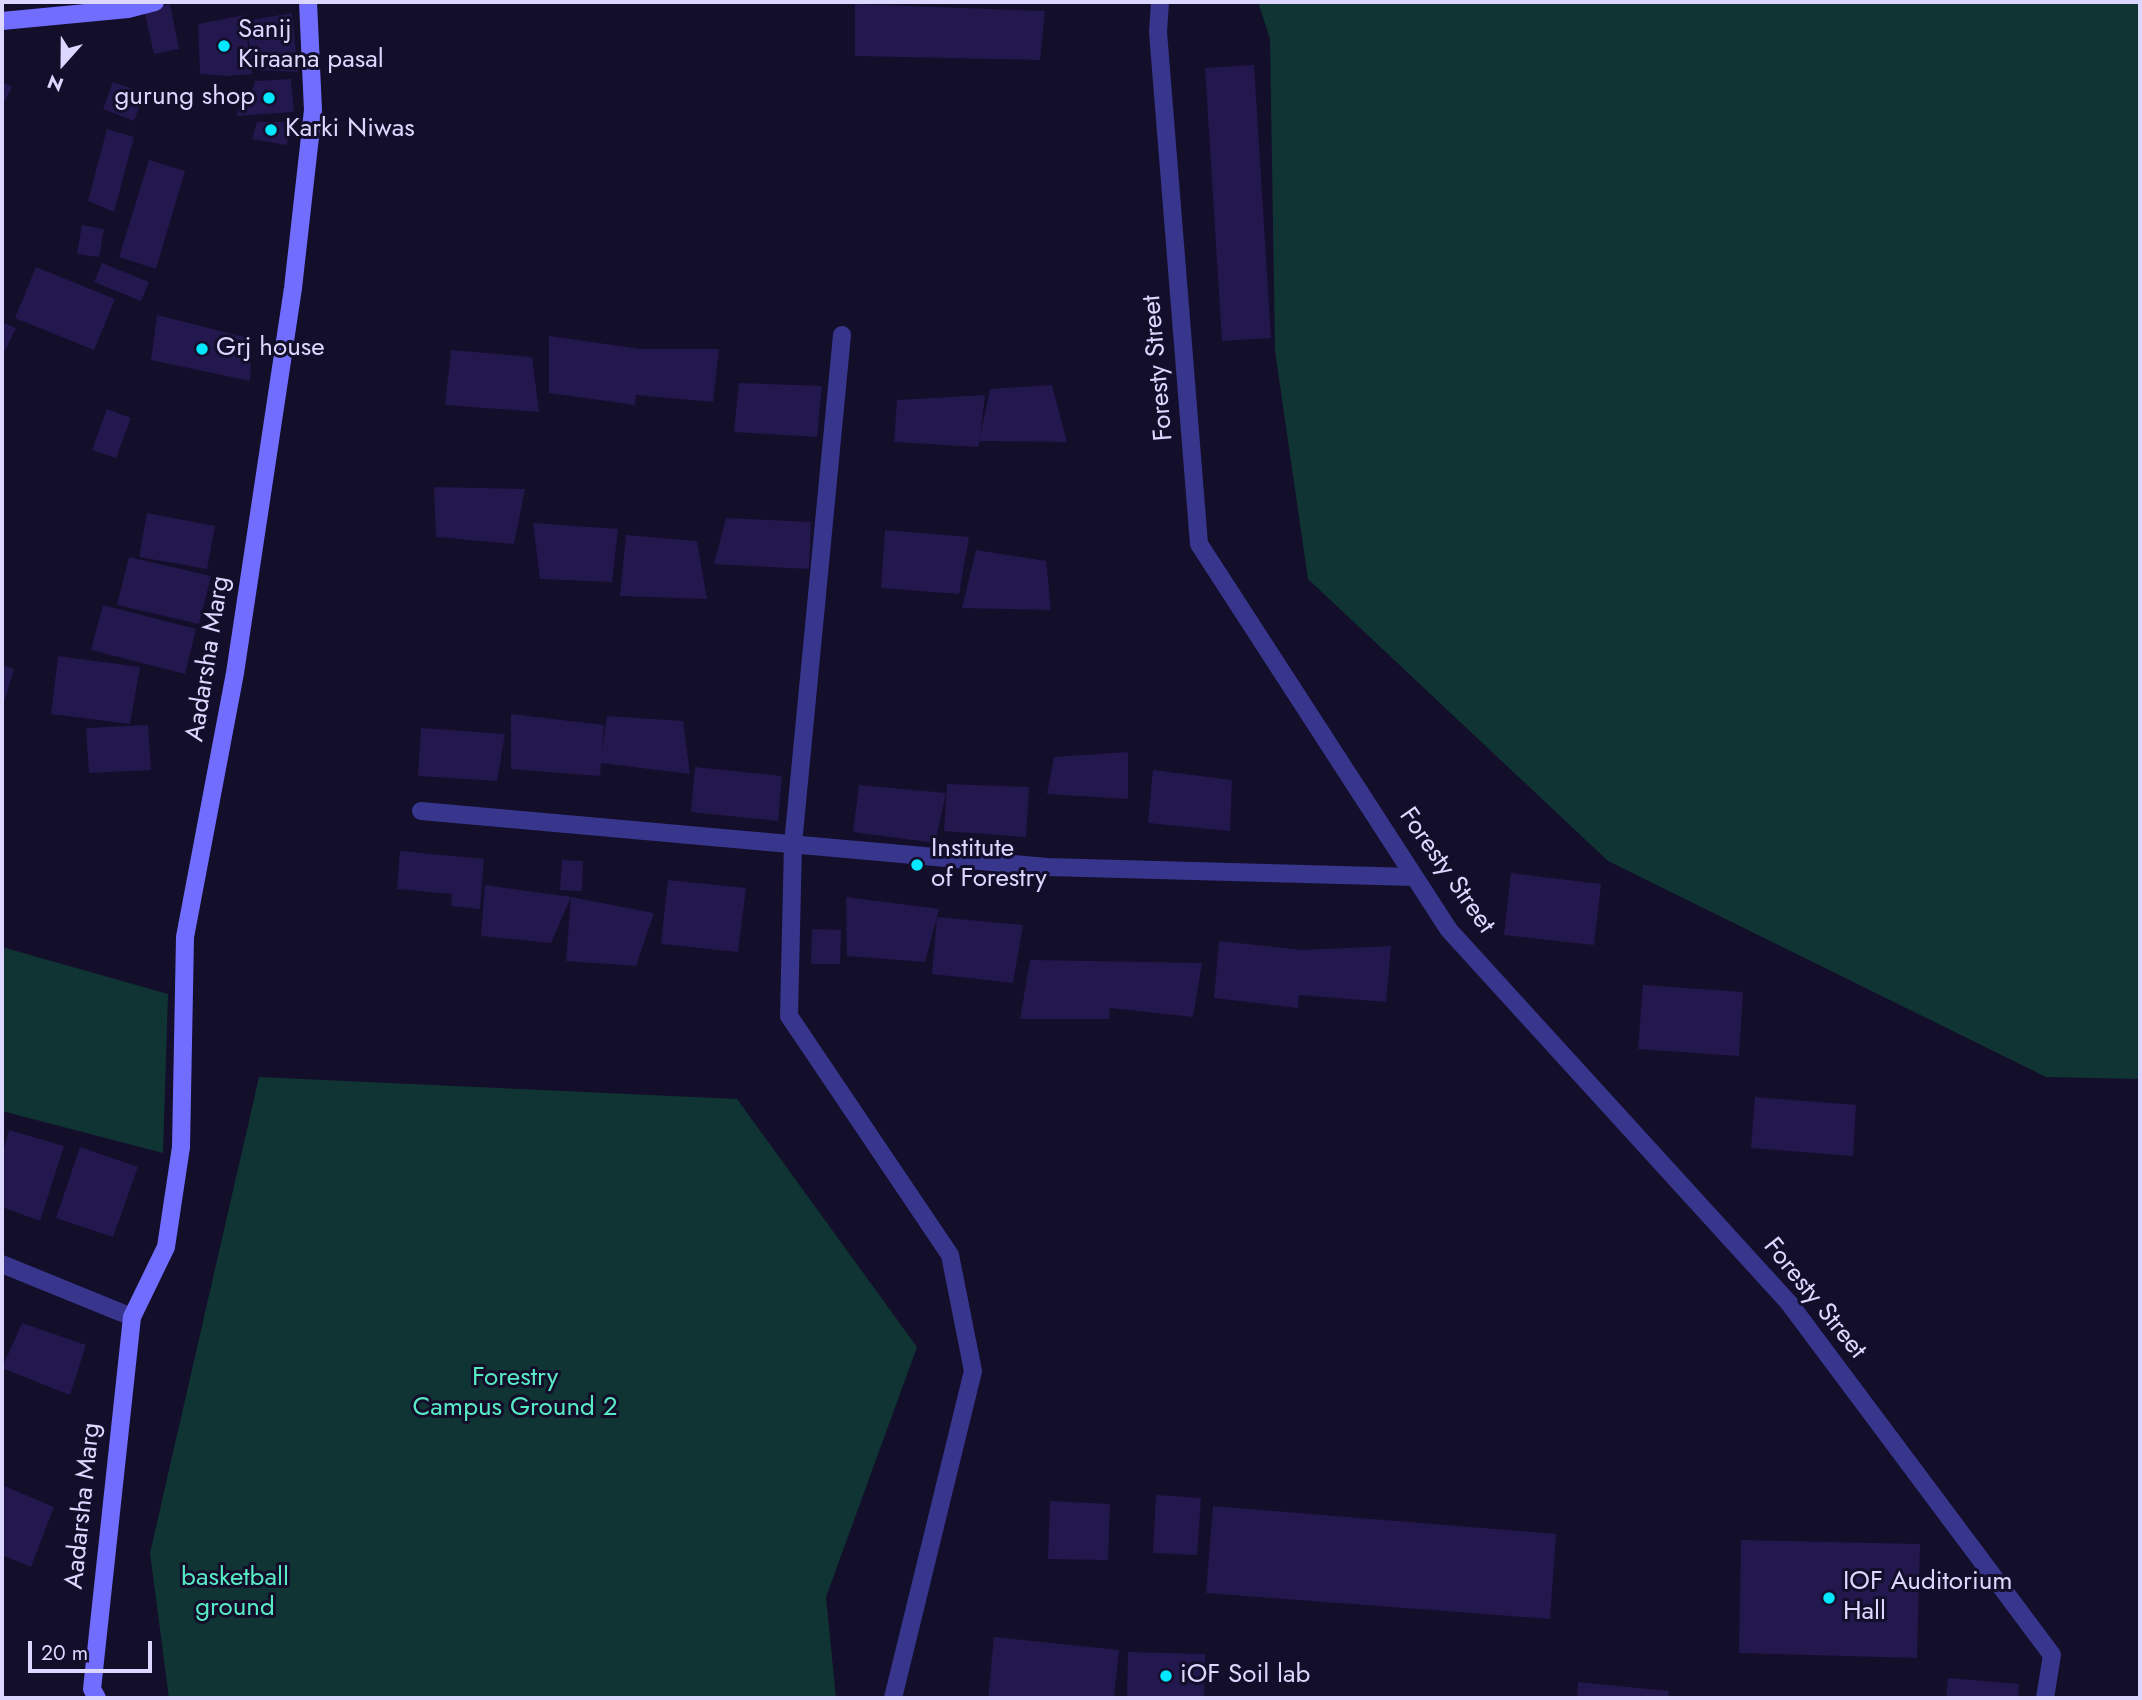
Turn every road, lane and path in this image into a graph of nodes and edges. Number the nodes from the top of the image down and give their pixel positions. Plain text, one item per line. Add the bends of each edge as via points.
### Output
1 (155, 2) edge
2 (308, 2) edge
3 (1160, 2) edge
4 (2, 21) edge
5 (842, 335) dead end
6 (421, 811) dead end
7 (793, 844) junction
8 (1414, 877) junction
9 (2, 1264) edge
10 (132, 1317) junction
11 (97, 1698) edge
12 (892, 1698) edge
13 (2045, 1698) edge

1 - 4 main road via 128,9
2 - 10 main road, Aadarsha Marg via 313,110 293,288 235,673 186,937 181,1147 166,1247
3 - 8 street, Foresty Street via 1158,32 1199,544
5 - 7 street
6 - 7 street
7 - 8 street via 1047,867
7 - 12 street via 789,1016 950,1255 973,1371
8 - 13 street, Foresty Street via 1449,930 1789,1303 2052,1655
9 - 10 street
10 - 11 main road, Aadarsha Marg via 93,1676

